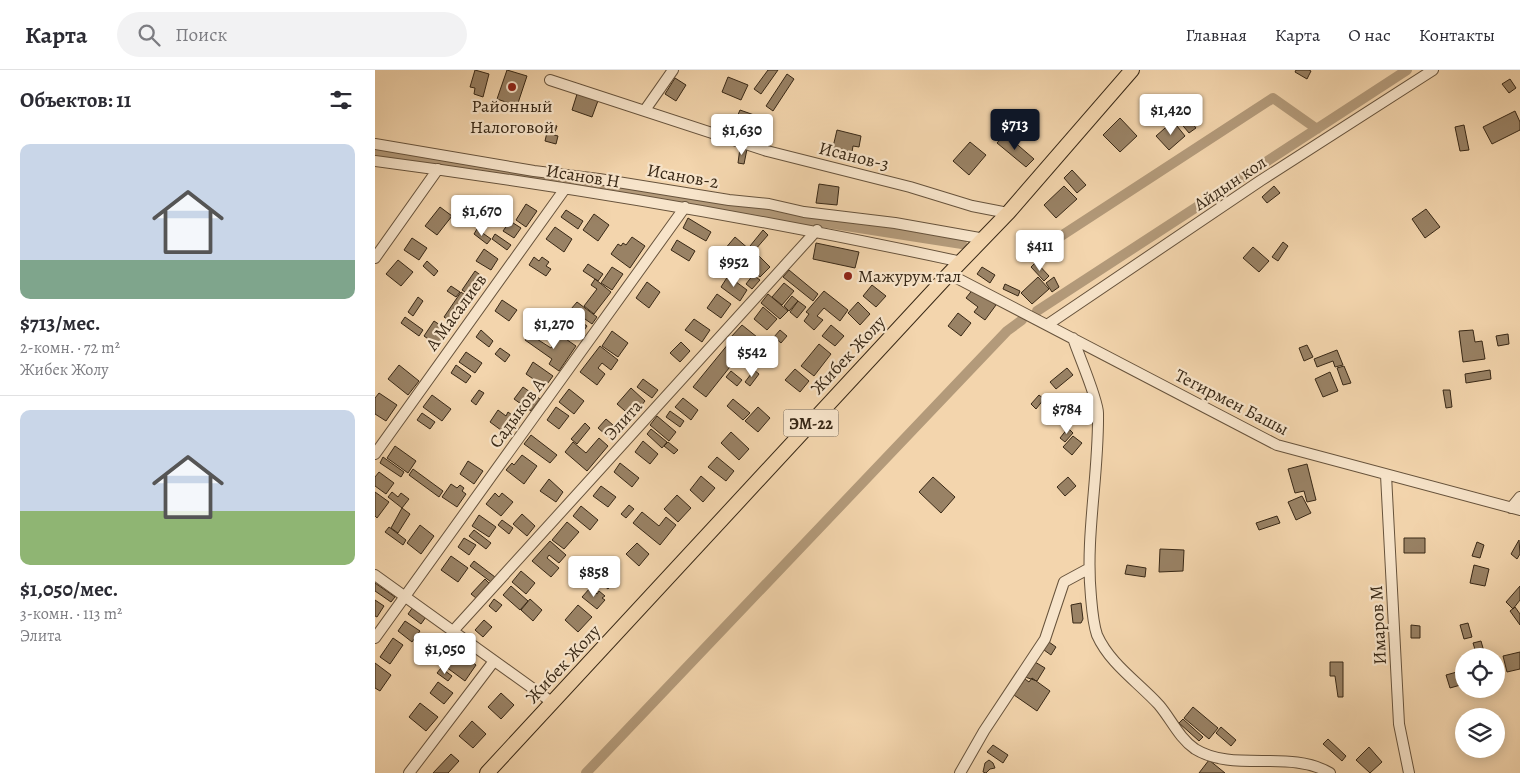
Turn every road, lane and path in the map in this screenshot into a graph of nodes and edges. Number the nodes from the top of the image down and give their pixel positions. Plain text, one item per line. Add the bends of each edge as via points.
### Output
1 (673, 70) edge
2 (1132, 70) edge
3 (1433, 70) edge
4 (550, 80) dead end
5 (645, 110) junction
6 (375, 144) edge
7 (375, 161) edge
8 (438, 169) junction
9 (564, 190) junction
10 (685, 207) junction
11 (1009, 213) junction
12 (817, 230) junction
13 (985, 238) junction
14 (375, 258) edge
15 (962, 262) junction
16 (949, 274) junction
17 (1047, 325) junction
18 (1073, 338) junction
19 (375, 454) edge
20 (1386, 475) junction
21 (1520, 497) edge
22 (1515, 509) edge
23 (1088, 569) junction
24 (375, 575) edge
25 (405, 596) junction
26 (453, 631) junction
27 (375, 638) edge
28 (495, 661) junction
29 (553, 703) junction
30 (409, 773) edge
31 (487, 773) edge
32 (960, 773) edge
33 (1330, 773) edge
34 (1409, 773) edge

1 - 5 street
2 - 11 main road, Жибек Жолу / ЭМ-22
3 - 17 street, Айдын кол
4 - 5 street, Исанов-3
5 - 11 street, Исанов-3 via 767,151
6 - 13 street, Исанов-2
7 - 8 street, Исанов Н
8 - 9 street, Исанов Н
8 - 14 street
9 - 10 street, Исанов Н
9 - 19 street, А Масалиев
10 - 12 street, Исанов Н
10 - 25 street, Садыков А
11 - 13 main road, Жибек Жолу / ЭМ-22
12 - 15 street, Исанов Н
12 - 26 street, Элита
13 - 15 main road, Жибек Жолу / ЭМ-22
15 - 16 main road, Жибек Жолу / ЭМ-22
16 - 17 street, Тегирмен Башы
16 - 29 main road, Жибек Жолу / ЭМ-22
17 - 18 street, Тегирмен Башы
18 - 20 street, Тегирмен Башы via 1277,445
18 - 23 street via 1098,411
20 - 22 street, Тегирмен Башы
20 - 34 street, Имаров М via 1399,724
21 - 22 street
23 - 32 street via 1064,582 1045,639
23 - 33 street via 1093,614 1101,641 1113,661 1159,706 1195,749 1238,762 1301,763
24 - 25 street
25 - 26 street
25 - 27 street, Садыков А
26 - 28 street
28 - 29 street
28 - 30 street
29 - 31 main road, Жибек Жолу / ЭМ-22

